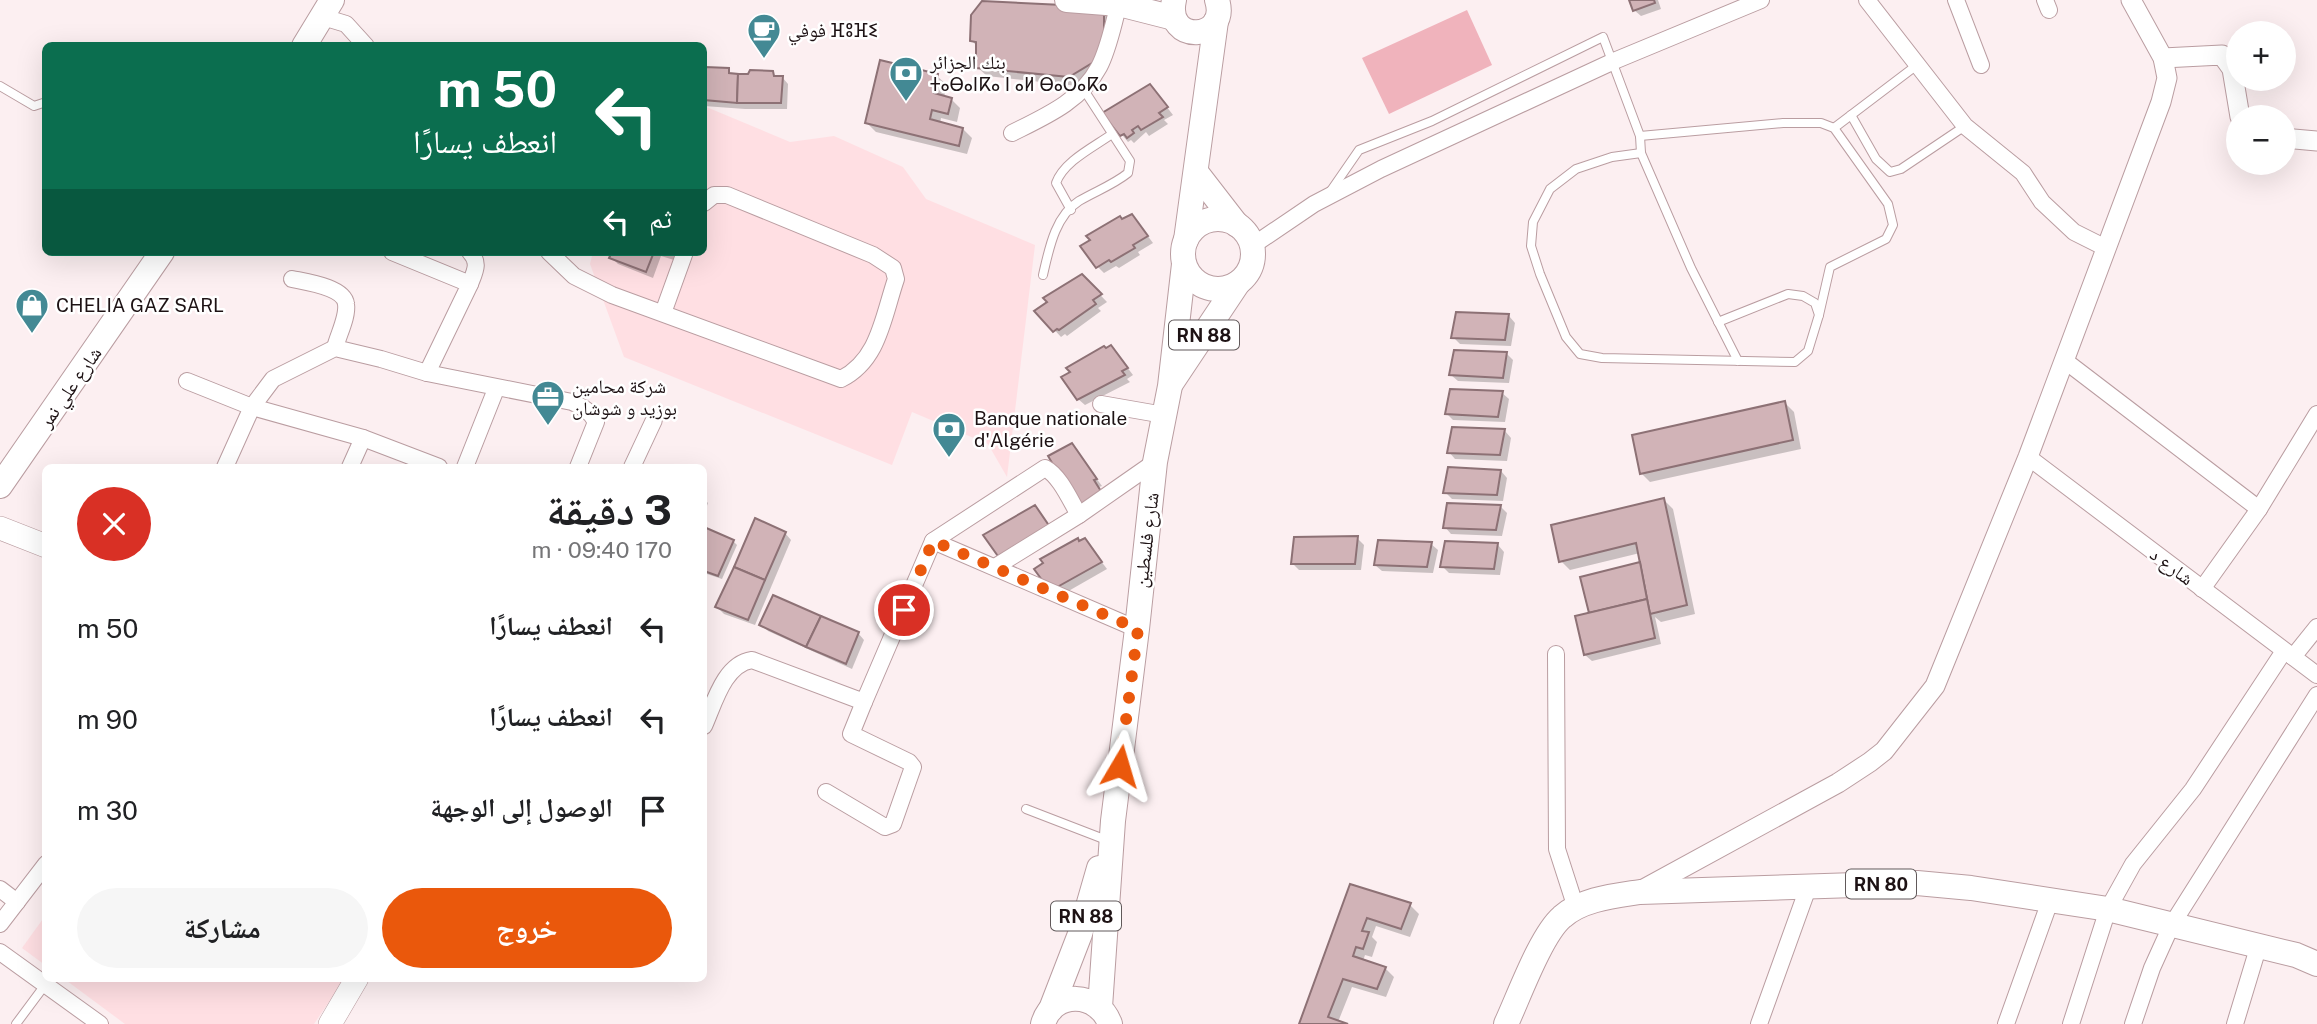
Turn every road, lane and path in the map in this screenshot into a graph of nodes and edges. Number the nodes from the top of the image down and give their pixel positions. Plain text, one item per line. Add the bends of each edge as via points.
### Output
1 (344, 0) edge
2 (1067, 0) edge
3 (1761, 0) edge
4 (1867, 0) edge
5 (1956, 0) edge
6 (2131, 0) edge
7 (1119, 4) junction
8 (328, 9) edge
9 (1174, 9) edge
10 (1210, 18) edge
11 (307, 42) edge
12 (362, 42) edge
13 (2163, 58) junction
14 (1614, 61) junction
15 (1917, 65) junction
16 (1981, 65) dead end
17 (0, 86) edge
18 (1084, 90) junction
19 (42, 103) edge
20 (2238, 105) edge
21 (1851, 115) junction
22 (1965, 127) junction
23 (1834, 128) junction
24 (1013, 133) dead end
25 (1112, 134) junction
26 (1640, 136) junction
27 (2296, 139) edge
28 (2317, 141) edge
29 (1641, 153) junction
30 (1196, 172) junction
31 (1326, 197) junction
32 (707, 200) edge
33 (1070, 210) junction
34 (1237, 225) junction
35 (1252, 246) junction
36 (2106, 248) junction
37 (1185, 252) junction
38 (159, 256) edge
39 (402, 256) edge
40 (473, 256) edge
41 (553, 256) edge
42 (684, 256) edge
43 (1043, 275) dead end
44 (292, 279) dead end
45 (1237, 283) junction
46 (470, 284) junction
47 (663, 313) junction
48 (1819, 315) junction
49 (1718, 322) junction
50 (335, 348) junction
51 (2064, 360) junction
52 (1738, 361) junction
53 (427, 373) junction
54 (187, 381) dead end
55 (1170, 386) junction
56 (496, 388) junction
57 (1101, 404) dead end
58 (252, 407) junction
59 (2317, 414) edge
60 (1164, 415) junction
61 (654, 420) dead end
62 (363, 438) junction
63 (2028, 457) junction
64 (1155, 462) junction
65 (226, 464) edge
66 (351, 464) edge
67 (431, 464) edge
68 (466, 464) edge
69 (579, 464) edge
70 (633, 464) edge
71 (0, 486) edge
72 (2259, 509) junction
73 (1079, 515) junction
74 (0, 528) edge
75 (933, 541) junction
76 (42, 545) edge
77 (995, 567) junction
78 (2202, 589) junction
79 (2317, 626) edge
80 (1138, 629) junction
81 (1556, 654) dead end
82 (2289, 654) junction
83 (2317, 675) edge
84 (2317, 695) edge
85 (864, 702) junction
86 (707, 720) edge
87 (826, 792) dead end
88 (1026, 809) dead end
89 (1111, 834) junction
90 (42, 869) edge
91 (1809, 885) junction
92 (0, 889) edge
93 (1640, 892) junction
94 (2050, 901) junction
95 (18, 902) junction
96 (1576, 908) junction
97 (2108, 909) junction
98 (0, 925) edge
99 (2171, 926) junction
100 (2258, 948) junction
101 (0, 952) edge
102 (2317, 964) edge
103 (356, 982) edge
104 (45, 985) junction
105 (1047, 1016) edge
106 (1105, 1016) edge
107 (16, 1024) edge
108 (100, 1024) edge
109 (330, 1024) edge
110 (1506, 1024) edge
111 (1759, 1024) edge
112 (2006, 1024) edge
113 (2071, 1024) edge
114 (2133, 1024) edge
115 (2235, 1024) edge

1 - 8 main road
2 - 7 main road
3 - 14 street
4 - 15 street
5 - 16 street
6 - 13 street
7 - 9 main road
7 - 18 street via 1100,65
8 - 11 main road
8 - 12 street
9 - 10 main road via 1183,29
10 - 30 main road, RN 88
13 - 20 street via 2222,55 2232,69
13 - 36 street via 2166,78 2161,102
14 - 26 lane
14 - 31 street
14 - 31 lane via 1603,37 1432,121 1359,150
15 - 21 lane
15 - 22 street
17 - 19 lane via 34,106
18 - 24 street
18 - 25 lane
21 - 22 lane via 1876,159 1890,172
21 - 23 lane
22 - 36 street via 2024,173 2042,202 2074,232
23 - 26 lane via 1821,123 1783,123
23 - 48 lane via 1888,205 1893,225 1886,239 1830,267
25 - 33 lane via 1058,176 1056,183
25 - 33 lane via 1130,161 1128,173
26 - 29 lane
27 - 28 street
29 - 49 lane
29 - 52 lane via 1576,169 1550,189 1533,222 1531,246 1566,337 1580,354 1602,358
30 - 34 main road
30 - 37 main road, RN 88
31 - 35 street
32 - 47 street via 713,195 727,195 894,268 896,279 871,354 841,379
33 - 43 lane via 1052,237
34 - 35 main road
34 - 37 main road via 1208,220 1191,231
35 - 45 main road via 1250,267
36 - 51 street
37 - 45 main road via 1189,274 1206,287
37 - 55 main road, RN 88
38 - 71 main road, شارع علي نمر
39 - 46 street
40 - 46 street via 476,267
41 - 47 street via 574,276
42 - 47 street
44 - 50 street via 325,287 345,299 347,307
45 - 55 main road, RN 88
46 - 53 street
48 - 49 lane via 1815,303 1788,294
48 - 52 lane via 1808,351 1796,362
49 - 52 lane
50 - 53 street
50 - 58 street via 272,379
51 - 63 street
51 - 72 street
53 - 56 street
54 - 58 street
55 - 60 main road, شارع فلسطين / RN 88
56 - 68 street
56 - 69 street via 572,402 592,413 596,422
57 - 60 street
58 - 62 street
58 - 65 street
59 - 72 street
60 - 64 main road, شارع فلسطين / RN 88
61 - 70 street
62 - 66 street
62 - 67 street
63 - 78 street, شارع د
63 - 93 street via 1935,686 1884,751 1838,783
64 - 73 street
64 - 80 main road, شارع فلسطين / RN 88
72 - 78 street
73 - 75 street via 1045,468
73 - 77 street
74 - 76 main road
75 - 77 street
75 - 85 street
77 - 80 street
78 - 82 street, شارع د
79 - 82 street
80 - 89 main road, شارع فلسطين / RN 88
81 - 96 street via 1557,849
82 - 83 street, شارع د
82 - 97 street via 2133,864
84 - 99 street
85 - 86 street via 752,660 728,675
85 - 87 street via 851,734 913,767 893,824 885,827
88 - 89 lane
89 - 105 main road, شارع فلسطين / RN 88 via 1080,934
89 - 106 main road, شارع فلسطين / RN 88
90 - 95 street
91 - 93 main road, RN 80
91 - 94 main road, RN 80 via 1917,883
91 - 111 street
92 - 95 street
93 - 96 main road, RN 80
94 - 97 main road, RN 80
94 - 112 street
95 - 98 street
96 - 110 main road, RN 80 via 1548,932
97 - 99 main road, RN 80
97 - 113 street
99 - 100 main road, RN 80
99 - 114 street
100 - 102 main road, RN 80
100 - 115 street
101 - 104 street
103 - 109 main road
104 - 107 lane
104 - 108 street
105 - 106 main road via 1070,999 1091,1001

